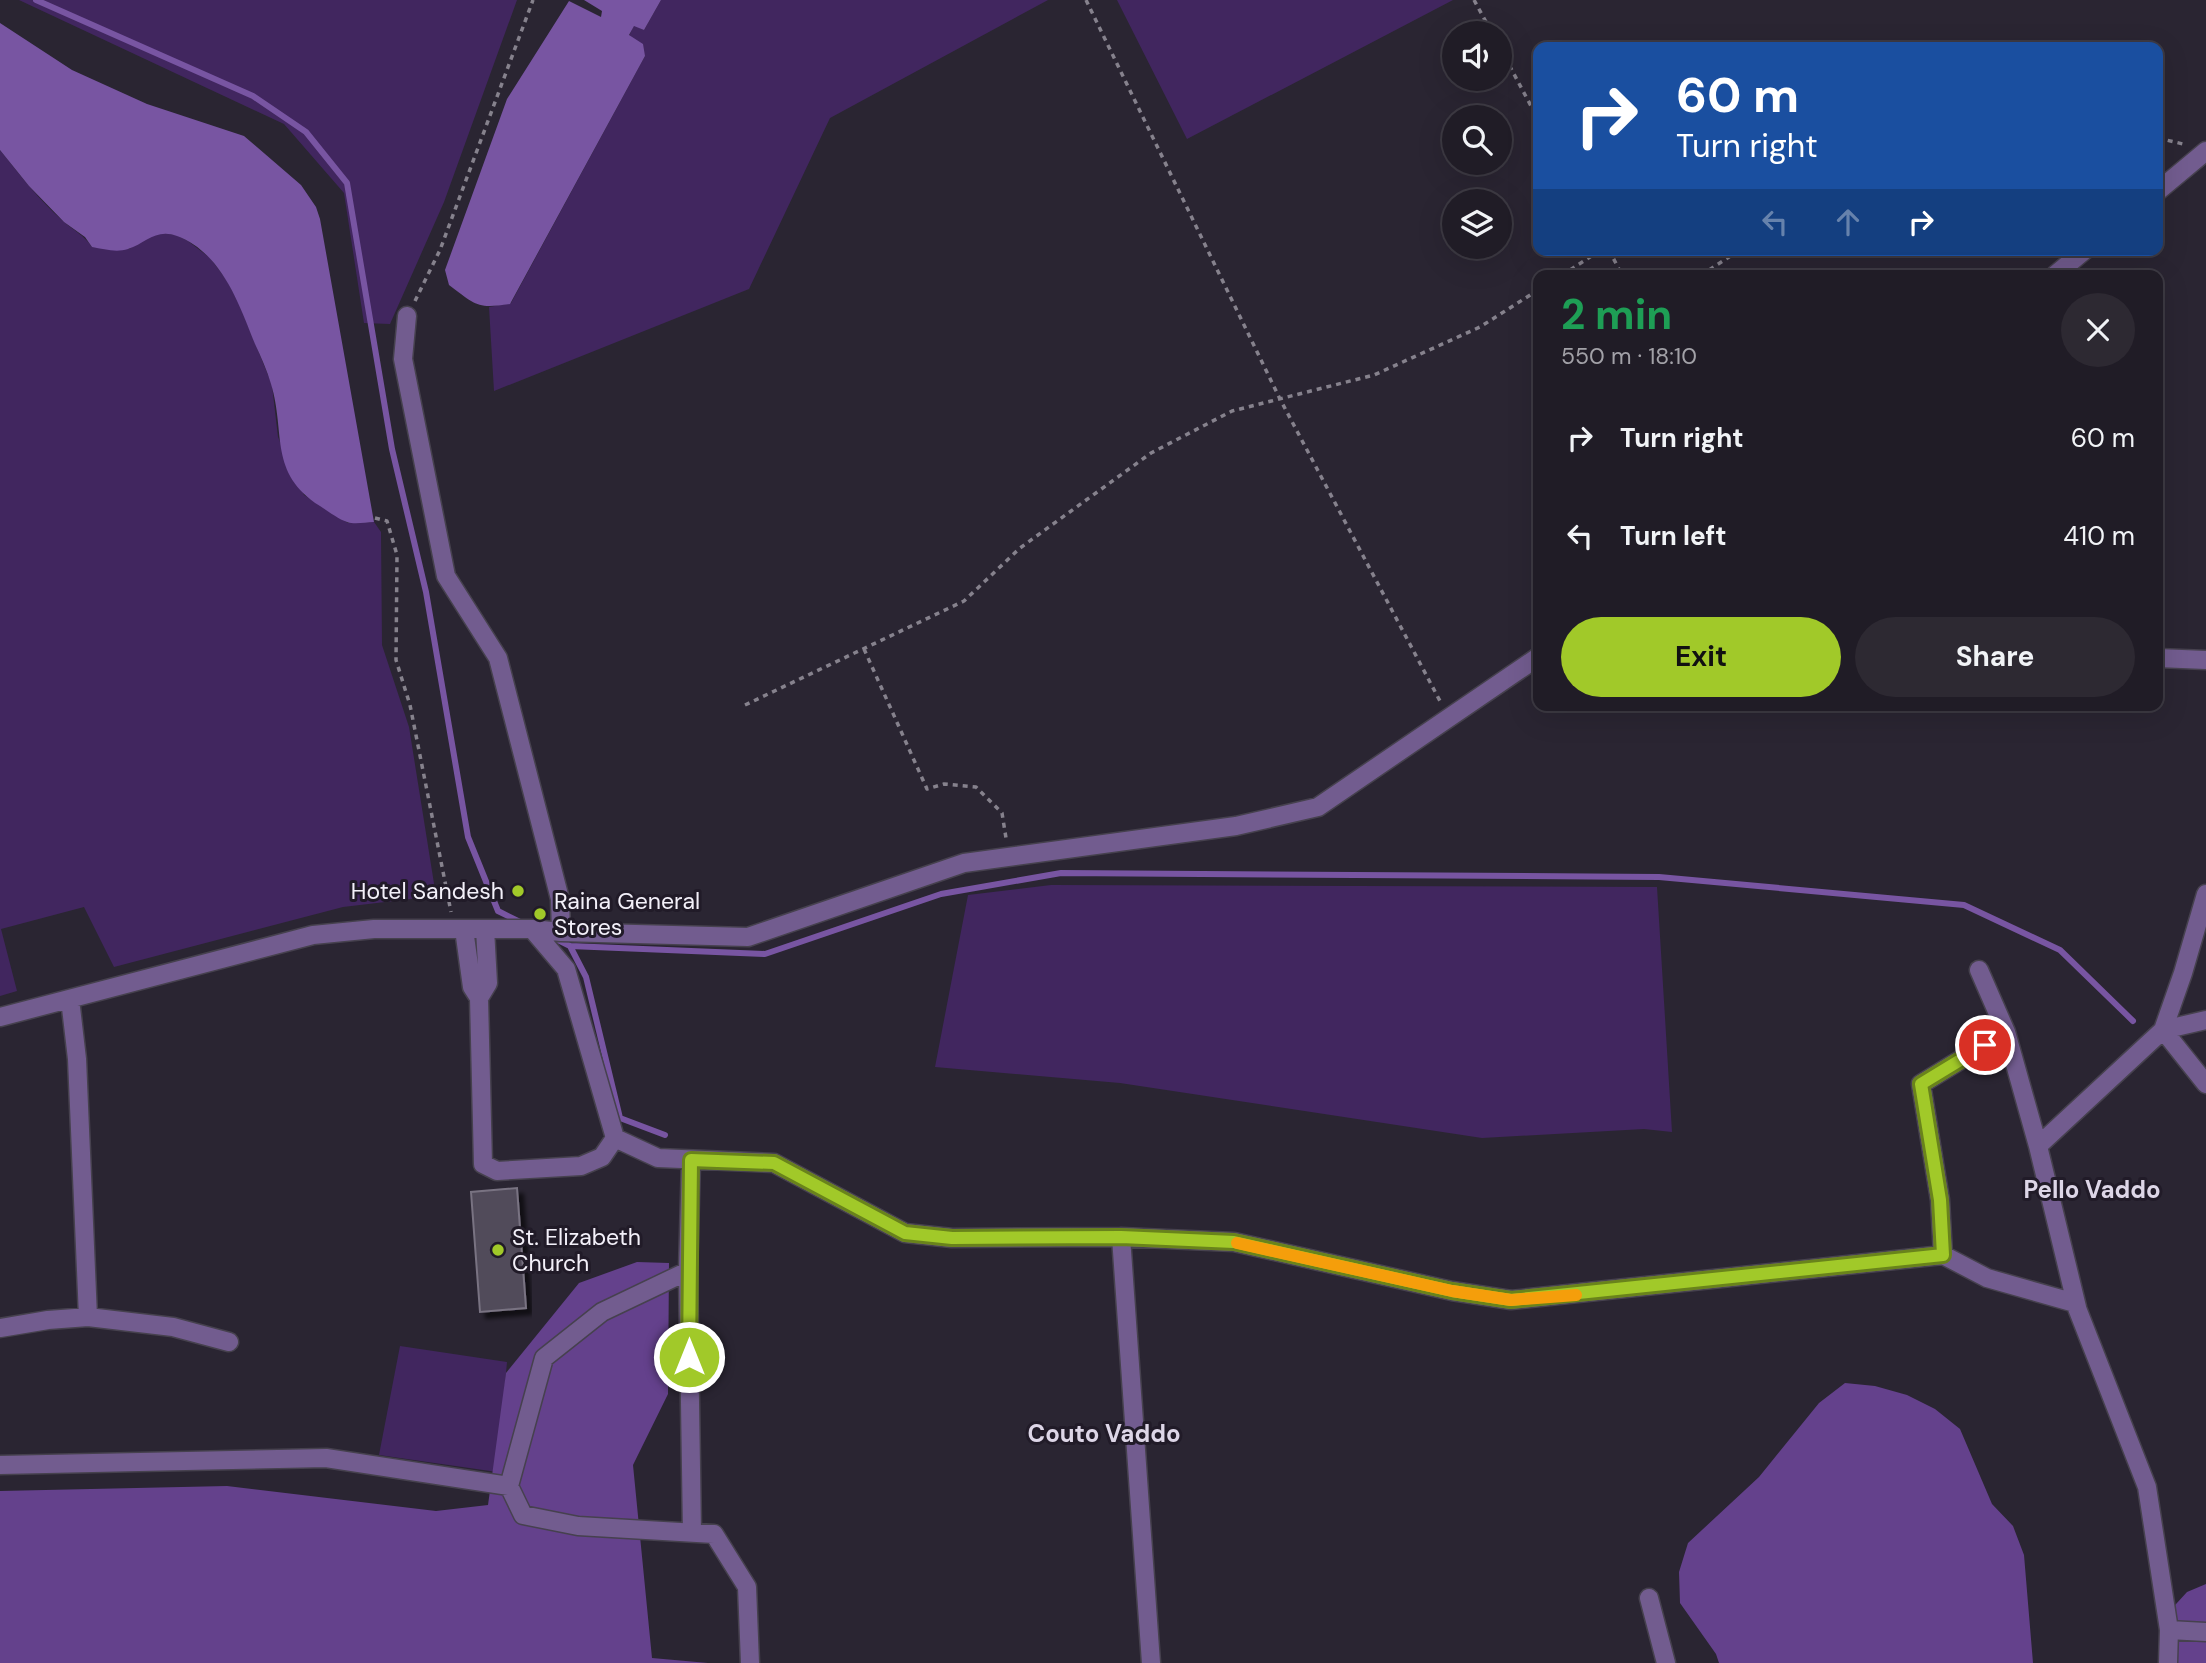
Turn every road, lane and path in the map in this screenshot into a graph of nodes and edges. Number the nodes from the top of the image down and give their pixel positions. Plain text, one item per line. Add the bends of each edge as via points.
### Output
1 (533, 0) edge
2 (1086, 0) edge
3 (1474, 0) edge
4 (1485, 21) edge
5 (1512, 71) edge
6 (1533, 111) edge
7 (2206, 153) edge
8 (2163, 187) edge
9 (1592, 256) edge
10 (1731, 256) edge
11 (2078, 256) edge
12 (1570, 270) edge
13 (1709, 270) edge
14 (2062, 270) edge
15 (1533, 293) edge
16 (407, 316) joint
17 (1280, 399) junction
18 (374, 518) dead end
19 (864, 648) junction
20 (2163, 658) edge
21 (1533, 660) edge
22 (2206, 660) edge
23 (745, 705) dead end
24 (1449, 718) junction
25 (1008, 857) junction
26 (2206, 894) edge
27 (459, 929) junction
28 (485, 929) junction
29 (533, 929) junction
30 (559, 932) junction
31 (1979, 970) dead end
32 (479, 998) junction
33 (70, 999) junction
34 (0, 1017) edge
35 (2206, 1020) edge
36 (2163, 1030) junction
37 (2006, 1032) junction
38 (2206, 1084) edge
39 (615, 1138) junction
40 (2038, 1146) junction
41 (691, 1160) junction
42 (1121, 1237) junction
43 (1943, 1255) junction
44 (688, 1271) junction
45 (2077, 1307) junction
46 (88, 1317) junction
47 (0, 1328) edge
48 (229, 1342) dead end
49 (0, 1465) edge
50 (509, 1486) junction
51 (692, 1533) junction
52 (1649, 1598) dead end
53 (2169, 1630) junction
54 (2206, 1632) edge
55 (750, 1663) edge
56 (1151, 1663) edge
57 (1666, 1663) edge
58 (2168, 1663) edge

1 - 16 path via 440,250
2 - 17 path
3 - 4 path
5 - 6 path
7 - 8 street
9 - 12 path
10 - 13 path
11 - 14 street
15 - 17 path via 1480,327 1374,375
16 - 30 street via 403,359 446,576 498,657 560,899
17 - 19 path via 1232,411 1151,453 1020,548 964,601
17 - 24 path
18 - 27 path via 387,522 397,555 396,660
19 - 23 path
19 - 25 path via 927,789 944,784 976,787 1002,813
20 - 22 street
21 - 24 street
24 - 25 street via 1318,807 1236,825
25 - 30 street via 964,863 748,937
26 - 36 street
27 - 28 street
27 - 32 street via 472,988
27 - 33 street via 374,929 313,936
28 - 29 street
28 - 32 street via 488,983
29 - 30 street
29 - 39 street via 566,970
31 - 37 street
32 - 39 street via 483,1164 497,1171 581,1166 602,1157
33 - 34 street
33 - 46 street via 77,1059
35 - 36 street
36 - 38 street
36 - 40 street
37 - 40 street
37 - 43 street via 1921,1084 1940,1200
39 - 41 street via 658,1158
40 - 45 street
41 - 42 street via 774,1163 905,1233 952,1238
41 - 44 street
42 - 43 street via 1234,1242 1511,1300
42 - 56 street
43 - 45 street via 1987,1278
44 - 50 street via 603,1312 544,1358
44 - 51 street
45 - 53 street via 2147,1487
46 - 47 street
46 - 48 street via 173,1327
49 - 50 street via 326,1458
50 - 51 street via 523,1515 578,1526
51 - 55 street via 714,1534 747,1587
52 - 57 street
53 - 54 street
53 - 58 street

